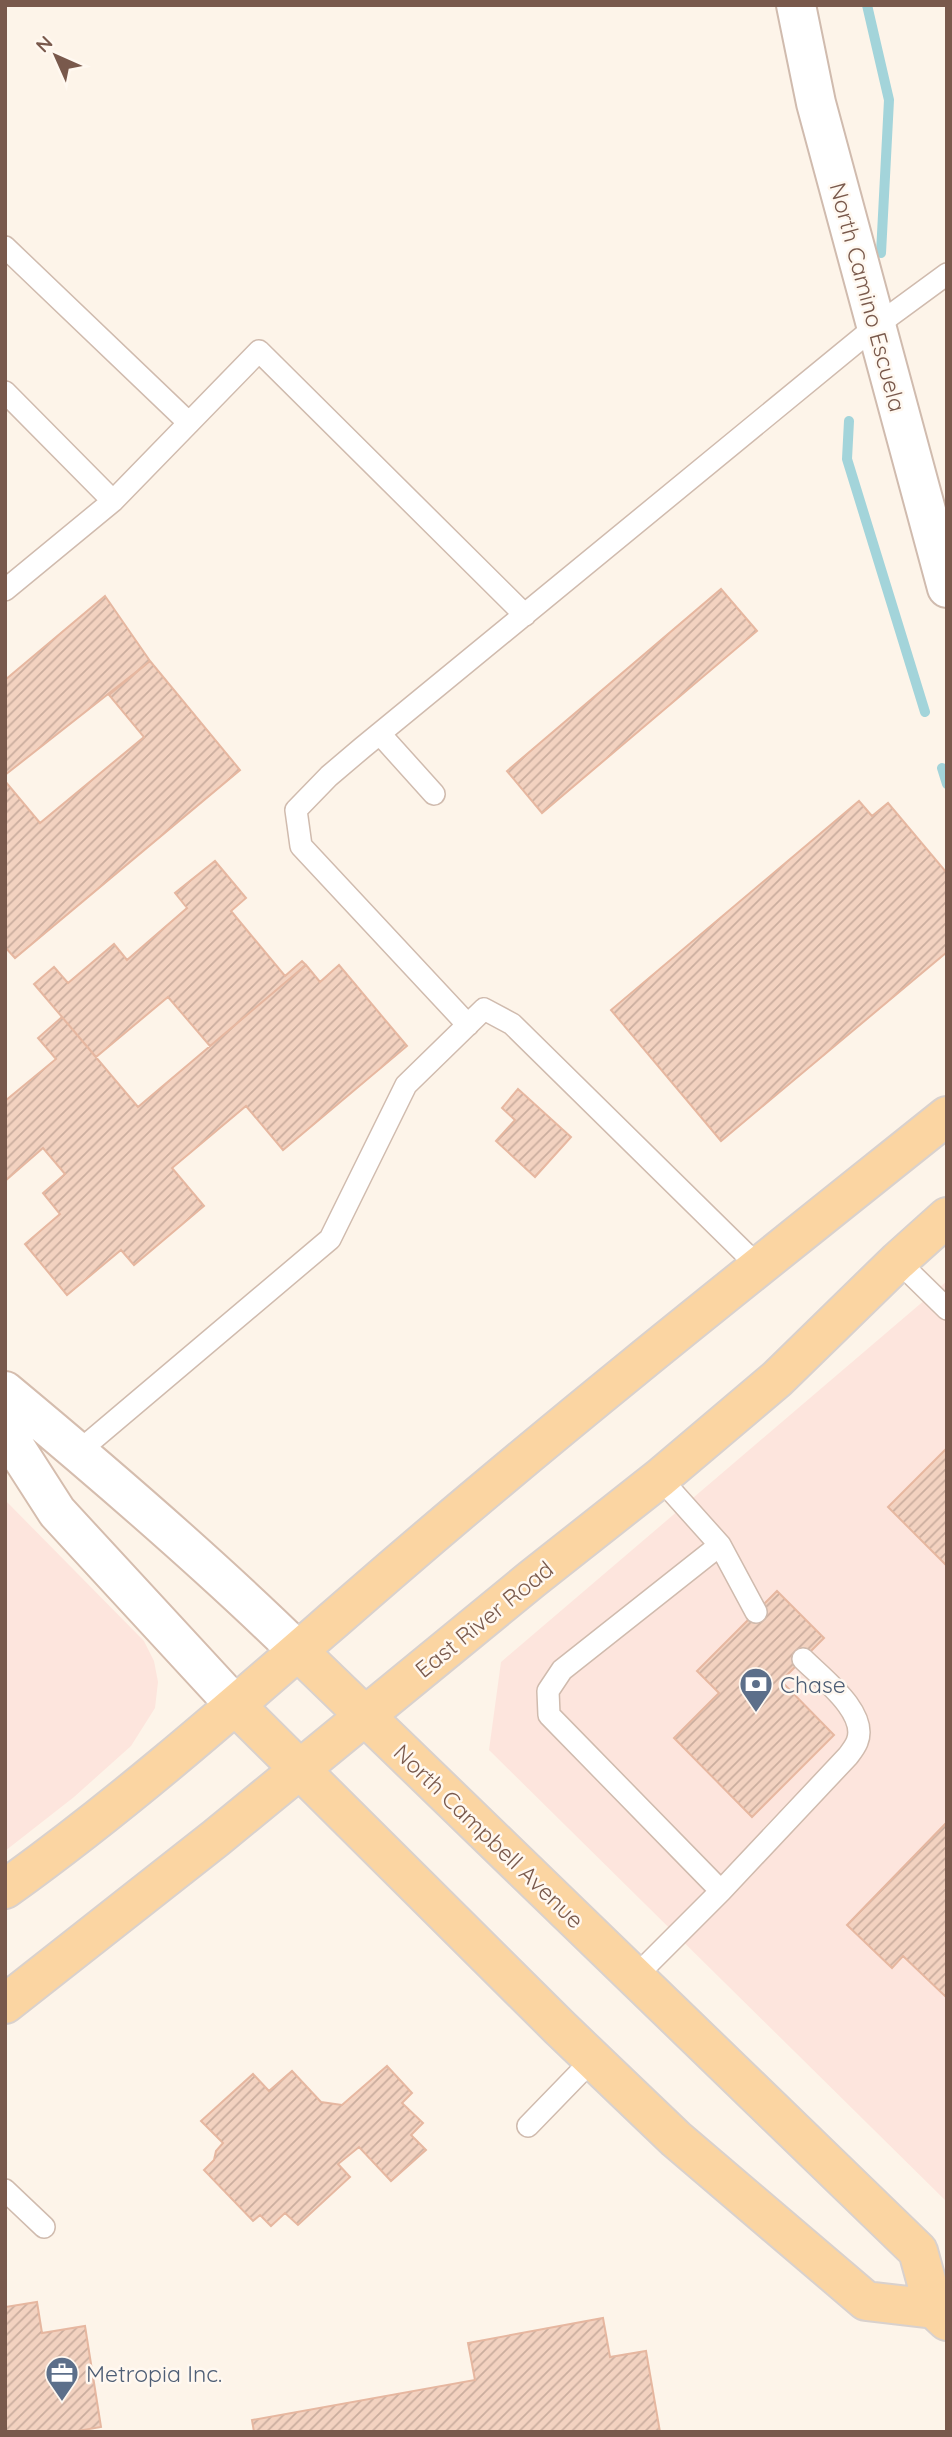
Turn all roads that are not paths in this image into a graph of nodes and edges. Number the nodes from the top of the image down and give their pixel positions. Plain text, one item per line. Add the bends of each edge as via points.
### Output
1 (796, 5) edge
2 (5, 247) edge
3 (947, 274) edge
4 (876, 326) junction
5 (5, 392) edge
6 (189, 423) junction
7 (113, 501) junction
8 (946, 579) edge
9 (6, 588) edge
10 (525, 615) junction
11 (380, 734) junction
12 (434, 794) dead end
13 (468, 1025) junction
14 (947, 1116) edge
15 (944, 1224) edge
16 (898, 1261) junction
17 (758, 1267) junction
18 (947, 1309) edge
19 (5, 1391) edge
20 (5, 1431) edge
21 (78, 1452) junction
22 (660, 1478) junction
23 (720, 1545) junction
24 (756, 1612) dead end
25 (298, 1651) junction
26 (803, 1659) dead end
27 (236, 1706) junction
28 (365, 1716) junction
29 (300, 1769) junction
30 (5, 1889) edge
31 (721, 1891) junction
32 (635, 1977) junction
33 (5, 2004) edge
34 (593, 2059) junction
35 (528, 2126) dead end
36 (5, 2190) edge
37 (44, 2227) dead end
38 (943, 2308) edge

1 - 4 main road, North Camino Escuela via 816,103
2 - 6 lane
3 - 4 lane
4 - 8 main road, North Camino Escuela
4 - 10 lane
5 - 7 lane
6 - 7 lane
6 - 10 lane via 259,351
7 - 9 lane
10 - 11 lane
11 - 12 lane
11 - 13 lane via 328,776 296,810 301,846
13 - 17 lane via 484,1009 512,1024
13 - 21 lane via 406,1085 330,1240
14 - 17 main road
15 - 16 main road, East River Road
16 - 18 lane
16 - 22 main road, East River Road via 777,1379
17 - 25 main road
19 - 21 main road, North Campbell Avenue
20 - 27 main road, North Campbell Avenue via 57,1512
21 - 25 main road, North Campbell Avenue
22 - 23 lane
22 - 28 main road, East River Road
23 - 24 lane
23 - 31 lane via 562,1670 548,1691 549,1715
25 - 27 main road
25 - 28 main road, North Campbell Avenue
26 - 31 lane via 853,1710 859,1728 857,1742
27 - 29 main road, North Campbell Avenue
27 - 30 main road
28 - 29 main road, East River Road
28 - 32 main road, North Campbell Avenue
29 - 33 main road, East River Road
29 - 34 main road, North Campbell Avenue
31 - 32 lane
32 - 38 main road, North Campbell Avenue via 918,2251
34 - 35 lane
34 - 38 main road, North Campbell Avenue via 676,2139 866,2301
36 - 37 lane

